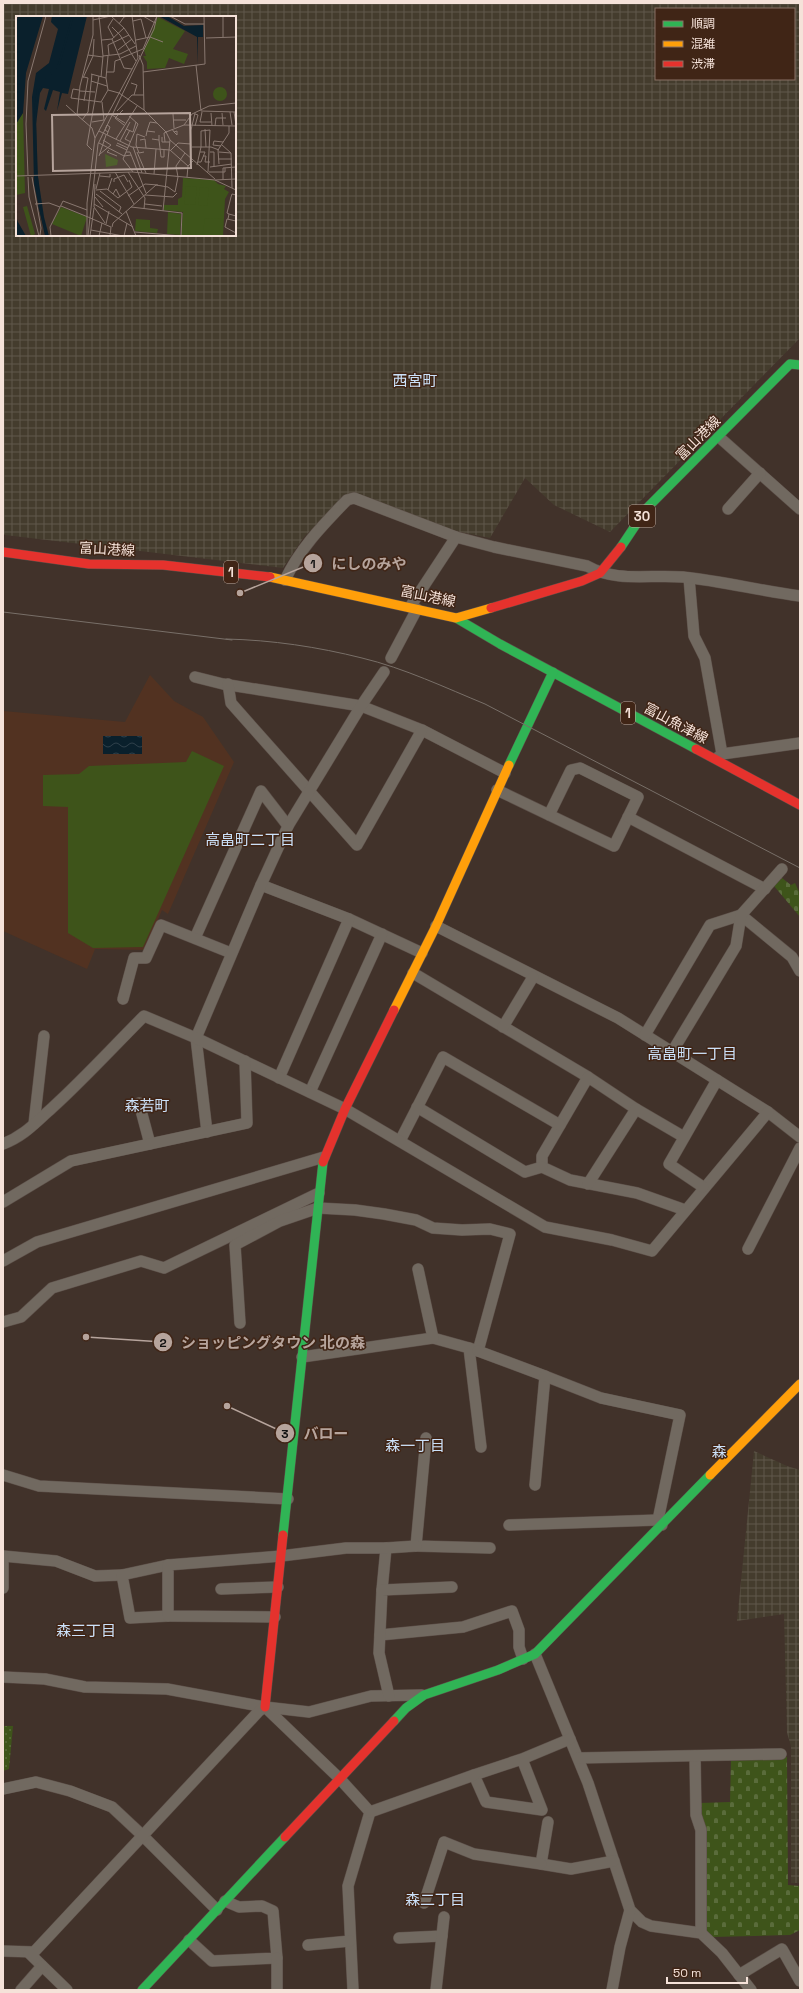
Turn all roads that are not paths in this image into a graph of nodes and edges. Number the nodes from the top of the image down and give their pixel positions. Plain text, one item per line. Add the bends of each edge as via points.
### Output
1 (800, 354) edge
2 (795, 365) edge
3 (719, 437) junction
4 (760, 474) junction
5 (728, 509) dead end
6 (800, 509) edge
7 (456, 537) junction
8 (3, 552) edge
9 (600, 573) junction
10 (688, 578) junction
11 (285, 580) junction
12 (800, 596) edge
13 (414, 608) junction
14 (456, 618) junction
15 (391, 658) dead end
16 (384, 672) dead end
17 (554, 672) junction
18 (195, 677) dead end
19 (228, 684) junction
20 (361, 706) junction
21 (422, 730) junction
22 (800, 743) edge
23 (718, 757) junction
24 (505, 773) junction
25 (310, 790) junction
26 (497, 790) junction
27 (800, 805) edge
28 (548, 815) junction
29 (628, 817) junction
30 (288, 826) junction
31 (782, 869) dead end
32 (260, 885) junction
33 (765, 889) junction
34 (740, 914) junction
35 (349, 919) junction
36 (436, 926) junction
37 (382, 934) junction
38 (195, 938) junction
39 (231, 953) junction
40 (422, 953) junction
41 (800, 971) edge
42 (412, 973) junction
43 (533, 977) junction
44 (123, 1000) dead end
45 (503, 1027) junction
46 (645, 1035) junction
47 (44, 1036) dead end
48 (196, 1038) junction
49 (672, 1052) junction
50 (245, 1061) junction
51 (588, 1077) junction
52 (279, 1078) junction
53 (717, 1080) junction
54 (310, 1092) junction
55 (139, 1103) dead end
56 (417, 1107) junction
57 (636, 1108) junction
58 (345, 1109) junction
59 (768, 1112) junction
60 (34, 1124) junction
61 (560, 1125) junction
62 (207, 1132) junction
63 (684, 1136) junction
64 (800, 1138) edge
65 (400, 1141) junction
66 (3, 1144) edge
67 (150, 1144) junction
68 (800, 1148) edge
69 (324, 1157) junction
70 (542, 1167) junction
71 (588, 1184) junction
72 (704, 1187) junction
73 (319, 1193) junction
74 (3, 1202) edge
75 (318, 1208) junction
76 (685, 1210) junction
77 (748, 1249) dead end
78 (3, 1261) edge
79 (418, 1269) dead end
80 (3, 1322) edge
81 (240, 1323) dead end
82 (434, 1338) junction
83 (473, 1350) junction
84 (302, 1357) junction
85 (545, 1376) junction
86 (800, 1384) edge
87 (426, 1438) dead end
88 (481, 1447) dead end
89 (3, 1475) edge
90 (534, 1485) dead end
91 (288, 1499) junction
92 (660, 1522) junction
93 (509, 1525) dead end
94 (416, 1546) junction
95 (386, 1548) junction
96 (490, 1548) dead end
97 (3, 1556) edge
98 (281, 1556) junction
99 (168, 1565) junction
100 (122, 1575) junction
101 (278, 1587) junction
102 (452, 1587) dead end
103 (3, 1588) edge
104 (221, 1589) dead end
105 (382, 1590) junction
106 (168, 1616) junction
107 (275, 1617) junction
108 (380, 1635) junction
109 (535, 1654) junction
110 (523, 1659) junction
111 (3, 1677) edge
112 (424, 1695) junction
113 (389, 1696) junction
114 (265, 1708) junction
115 (570, 1738) junction
116 (782, 1754) dead end
117 (695, 1756) junction
118 (578, 1758) junction
119 (522, 1759) junction
120 (474, 1776) junction
121 (340, 1779) junction
122 (3, 1789) edge
123 (370, 1812) junction
124 (548, 1822) dead end
125 (143, 1836) junction
126 (614, 1861) junction
127 (542, 1864) junction
128 (225, 1901) junction
129 (424, 1903) dead end
130 (216, 1910) junction
131 (630, 1910) junction
132 (444, 1917) dead end
133 (700, 1933) junction
134 (442, 1936) junction
135 (399, 1938) dead end
136 (189, 1940) junction
137 (350, 1942) junction
138 (308, 1945) dead end
139 (3, 1951) edge
140 (29, 1954) junction
141 (276, 1958) junction
142 (42, 1966) junction
143 (740, 1975) junction
144 (800, 1981) edge
145 (21, 1990) edge
146 (67, 1990) edge
147 (142, 1990) edge
148 (278, 1990) edge
149 (353, 1990) edge
150 (436, 1990) edge
151 (612, 1990) edge
152 (750, 1990) edge

1 - 2 street
2 - 3 street, 富山港線 / 30
3 - 4 street
3 - 9 street, 富山港線 / 30 via 647,508 614,558
4 - 5 street
4 - 6 street
7 - 9 street via 588,566
7 - 11 street via 354,498 347,500 304,547
7 - 13 street
8 - 11 street, 富山港線 / 1 via 89,564 163,565
9 - 10 street via 615,576
9 - 14 street, 富山港線 / 30 via 582,581
10 - 12 street
10 - 23 street via 694,636 705,658
11 - 13 street, 富山港線 / 1
13 - 14 street, 富山港線 / 1
13 - 15 street
14 - 17 street, 富山魚津線 / 1
16 - 20 street
17 - 23 street, 富山魚津線 / 1
17 - 24 street
18 - 19 street
19 - 20 street
19 - 25 street via 231,703
20 - 21 street
20 - 25 street
21 - 24 street
21 - 25 street via 357,845
22 - 23 street
23 - 27 street, 富山魚津線 / 1
24 - 26 street
25 - 30 street
26 - 28 street
26 - 36 street
28 - 29 street via 614,846
28 - 29 street via 571,770 580,768 638,797
29 - 33 street
30 - 32 street
30 - 38 street via 261,791
31 - 33 street
32 - 35 street
32 - 39 street
33 - 34 street
34 - 41 street via 792,958
34 - 46 street via 710,925
34 - 49 street via 736,946
35 - 37 street
35 - 52 street
36 - 40 street
36 - 43 street
37 - 40 street
37 - 54 street
38 - 39 street
38 - 44 street via 161,925 146,958 134,958
39 - 48 street
40 - 42 street
42 - 45 street
42 - 58 street
43 - 45 street
43 - 46 street via 618,1018
45 - 51 street
46 - 49 street
47 - 60 street
48 - 50 street
48 - 60 street via 144,1016
48 - 62 street
49 - 53 street
50 - 52 street
50 - 62 street via 247,1123
51 - 57 street
51 - 61 street
52 - 54 street
53 - 59 street
53 - 63 street
54 - 58 street
55 - 67 street
56 - 61 street via 443,1057
56 - 65 street
56 - 70 street via 525,1172
57 - 63 street
57 - 71 street
58 - 65 street
58 - 69 street
59 - 64 street
59 - 72 street
60 - 66 street via 18,1138
61 - 70 street via 542,1156
62 - 67 street
63 - 72 street via 669,1164
65 - 76 street via 545,1227 652,1251
67 - 74 street via 71,1161
68 - 77 street
69 - 73 street
69 - 78 street via 37,1242
70 - 71 street via 570,1180
71 - 76 street via 637,1193
72 - 76 street
73 - 75 street
73 - 80 street via 164,1268 141,1261 52,1288 21,1317
75 - 81 street via 280,1221 235,1245
75 - 83 street via 384,1214 416,1220 434,1228 490,1229 510,1234
75 - 84 street
79 - 82 street
82 - 83 street
82 - 84 street
83 - 85 street
83 - 88 street
84 - 91 street
85 - 90 street
85 - 92 street via 601,1398 680,1415
86 - 92 street
87 - 94 street
89 - 91 street via 39,1486
91 - 98 street
92 - 93 street
92 - 109 street
94 - 95 street
94 - 96 street
95 - 98 street via 346,1548
95 - 105 street
97 - 100 street via 56,1561 95,1576
97 - 103 street
98 - 99 street
98 - 101 street
99 - 100 street
99 - 106 street
100 - 106 street via 130,1618
101 - 104 street
101 - 107 street
102 - 105 street
105 - 108 street
106 - 107 street
107 - 114 street
108 - 110 street via 462,1627 512,1611 519,1630 519,1648
108 - 113 street via 379,1653
109 - 110 street
109 - 115 street
110 - 112 street
111 - 114 street via 45,1679 85,1687 167,1689
112 - 113 street
112 - 121 street via 406,1708
113 - 114 street via 371,1696 309,1712
114 - 121 street
114 - 125 street via 259,1711
115 - 118 street
115 - 119 street
116 - 117 street
117 - 118 street
117 - 133 street via 696,1815 702,1830
118 - 126 street
119 - 120 street
119 - 120 street via 542,1810 486,1802
120 - 123 street
121 - 123 street
121 - 128 street
122 - 125 street via 36,1782 70,1791 112,1808
123 - 137 street via 348,1886
124 - 127 street
125 - 130 street
125 - 140 street via 34,1952
126 - 127 street via 571,1869
126 - 131 street
127 - 129 street via 474,1854 444,1842
128 - 130 street
128 - 141 street via 239,1907 262,1906 274,1911
130 - 136 street
131 - 133 street via 642,1922 651,1926
131 - 151 street
132 - 134 street
133 - 143 street via 722,1953
134 - 135 street
134 - 150 street
136 - 141 street via 212,1961
136 - 147 street
137 - 138 street
137 - 149 street
139 - 140 street
140 - 142 street
141 - 148 street
142 - 145 street
142 - 146 street
143 - 144 street via 782,1949
143 - 152 street

